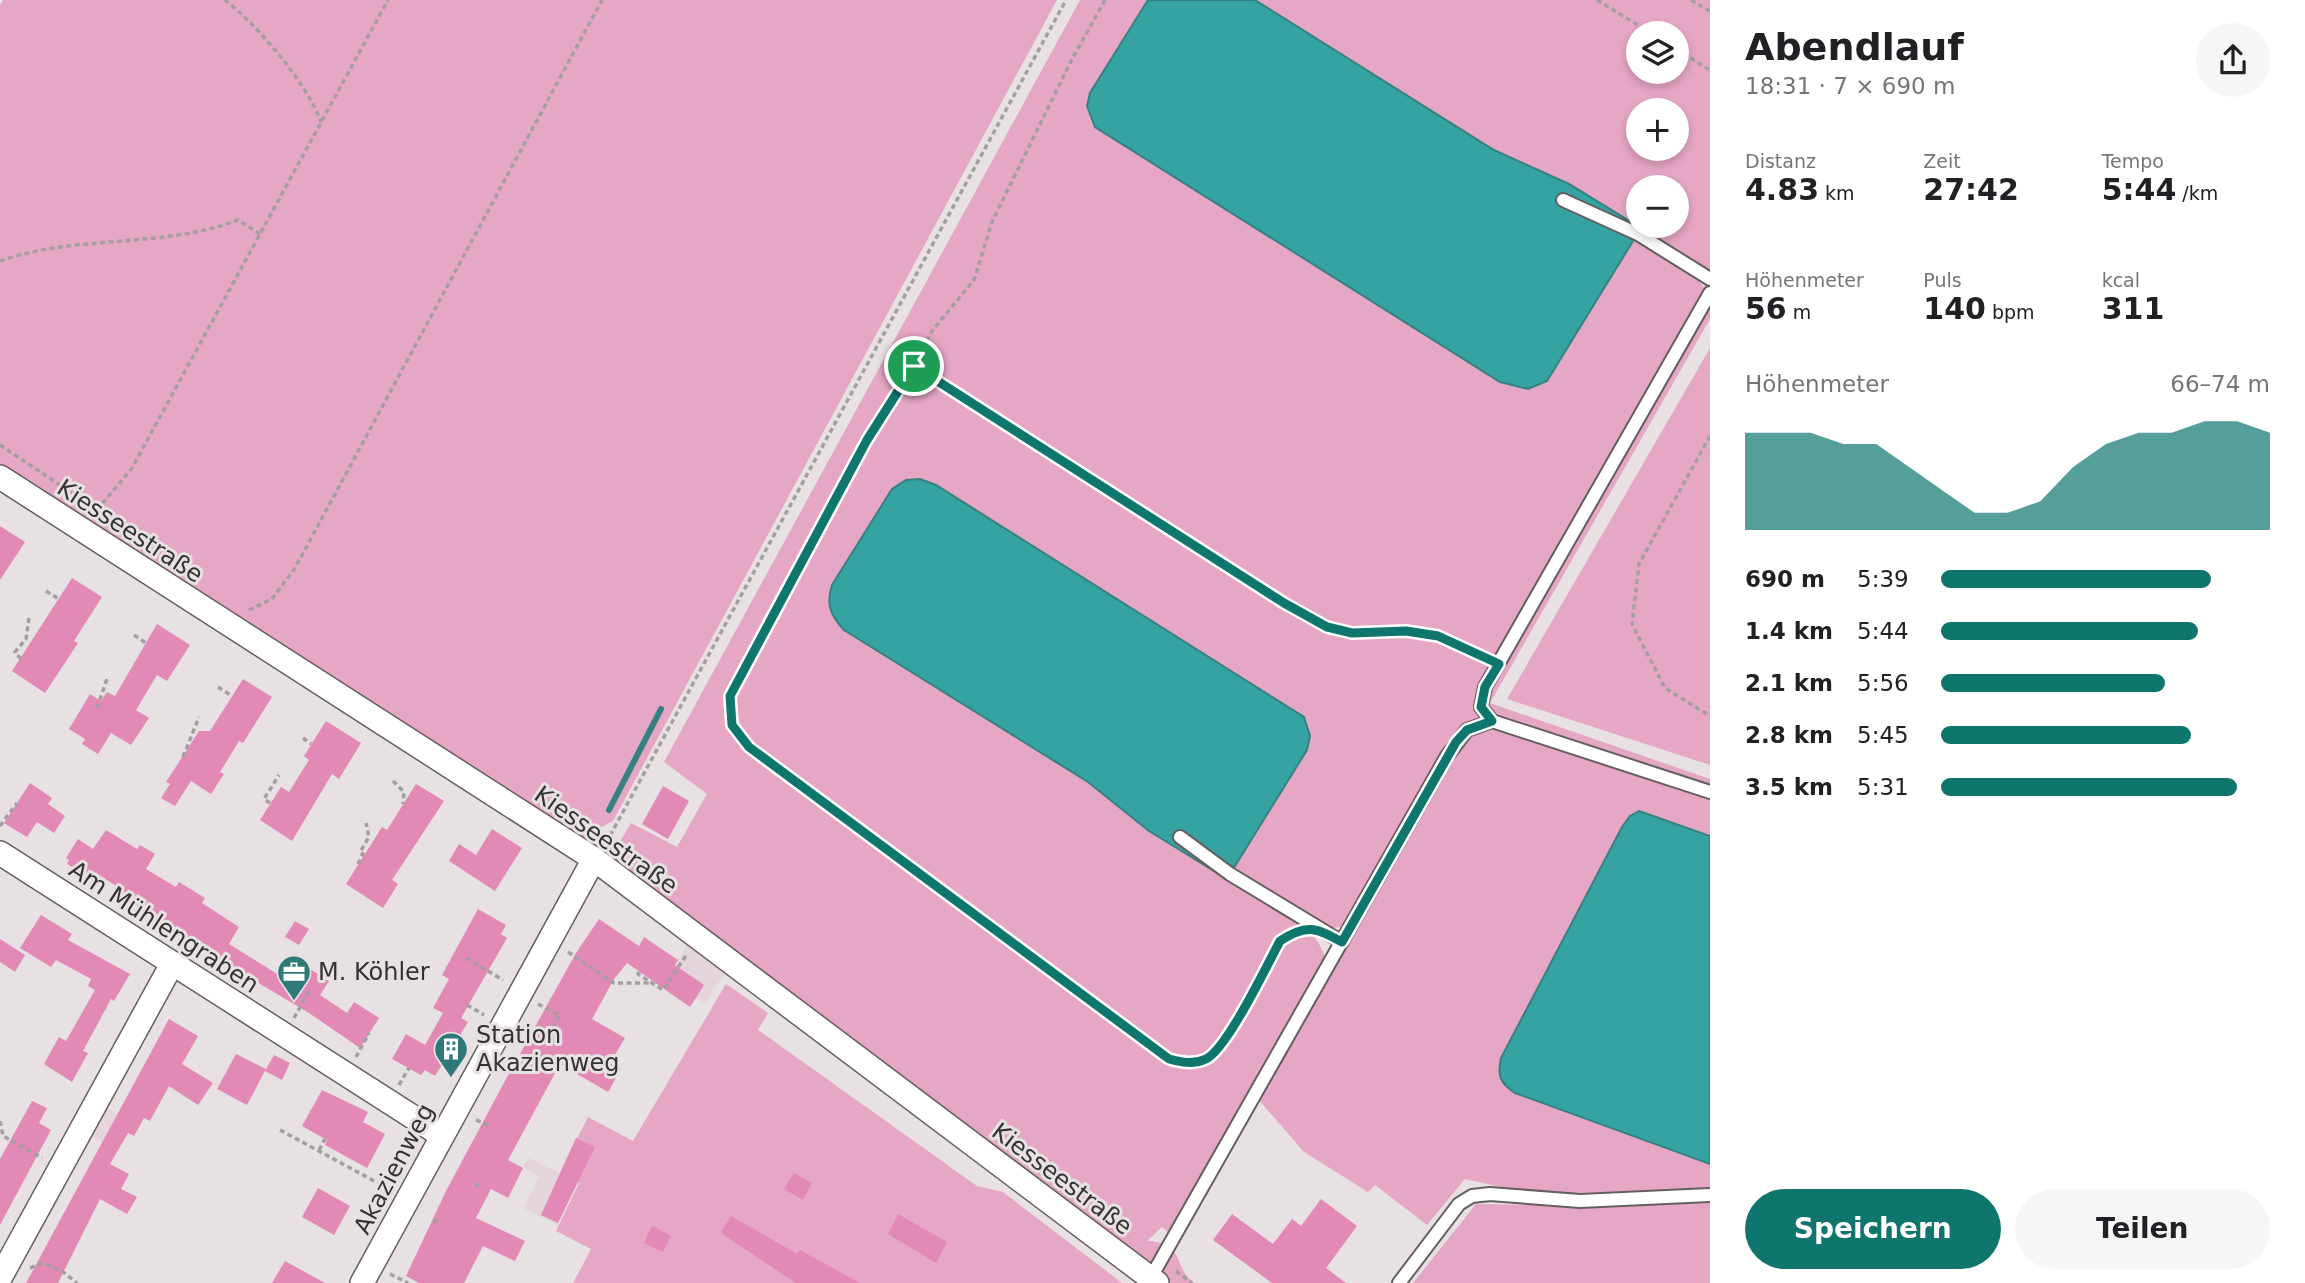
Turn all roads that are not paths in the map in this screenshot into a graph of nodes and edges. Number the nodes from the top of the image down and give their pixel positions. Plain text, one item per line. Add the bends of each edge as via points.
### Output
1 (1563, 200) dead end
2 (1710, 278) edge
3 (1710, 293) edge
4 (0, 477) edge
5 (1492, 721) junction
6 (1710, 792) edge
7 (1180, 837) dead end
8 (601, 850) junction
9 (0, 853) edge
10 (1342, 942) junction
11 (172, 964) junction
12 (441, 1135) junction
13 (1710, 1195) edge
14 (0, 1278) edge
15 (1153, 1281) edge
16 (362, 1283) edge
17 (1399, 1283) edge

1 - 2 lane via 1638,234
3 - 5 lane via 1499,664 1482,698 1481,707
4 - 8 street, Kiesseestraße
5 - 6 lane
5 - 10 lane via 1467,730 1456,742
7 - 10 lane via 1230,874
8 - 12 street, Akazienweg
8 - 15 street, Kiesseestraße via 698,937
9 - 11 street, Am Mühlengraben
10 - 15 lane
11 - 12 street, Am Mühlengraben
11 - 14 street
12 - 16 street, Akazienweg
13 - 17 lane via 1580,1201 1472,1196 1459,1204

